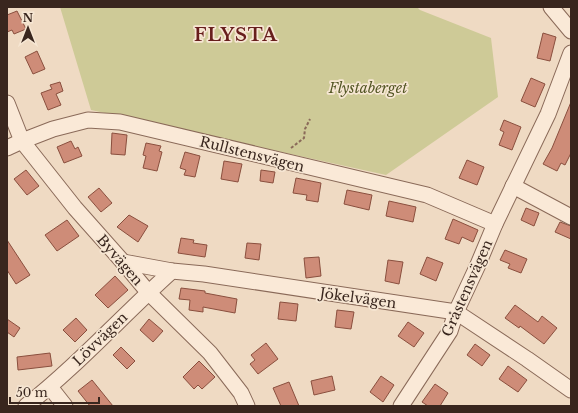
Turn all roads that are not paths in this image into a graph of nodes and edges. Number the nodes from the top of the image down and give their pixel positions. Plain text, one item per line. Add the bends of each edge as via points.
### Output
1 (551, 7) edge
2 (571, 31) edge
3 (571, 53) edge
4 (565, 89) edge
5 (7, 103) edge
6 (22, 141) junction
7 (7, 148) edge
8 (513, 186) junction
9 (571, 217) edge
10 (495, 224) junction
11 (124, 262) junction
12 (172, 270) junction
13 (148, 292) junction
14 (456, 312) junction
15 (50, 387) junction
16 (571, 390) edge
17 (26, 406) edge
18 (64, 406) edge
19 (247, 406) edge
20 (401, 406) edge

1 - 2 street
3 - 4 street, Gråstensvägen
4 - 8 street, Gråstensvägen via 548,114
5 - 6 street, Byvägen
6 - 7 street, Rullstensvägen
6 - 10 street, Rullstensvägen via 88,120 120,122 427,195
6 - 11 street, Byvägen via 75,208
8 - 9 street
8 - 10 street, Gråstensvägen
10 - 14 street, Gråstensvägen
11 - 12 street, Jökelvägen
11 - 13 street, Byvägen
12 - 13 street, Lövvägen
12 - 14 street, Jökelvägen
13 - 15 street, Lövvägen
13 - 19 street, Byvägen via 210,353 241,393
14 - 16 street, Jökelvägen
14 - 20 street, Gråstensvägen via 450,332
15 - 17 street, Lövvägen
15 - 18 street

